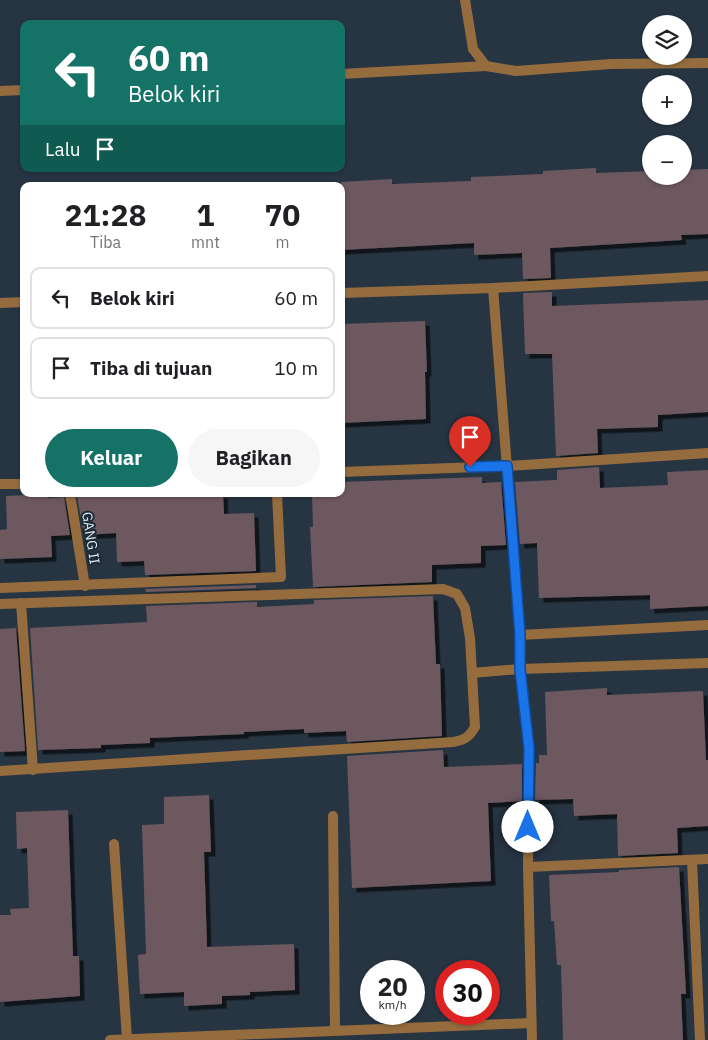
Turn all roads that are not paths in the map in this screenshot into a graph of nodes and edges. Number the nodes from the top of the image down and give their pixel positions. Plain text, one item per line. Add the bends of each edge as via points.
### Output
1 (464, 0) edge
2 (708, 63) edge
3 (486, 66) junction
4 (345, 74) edge
5 (20, 90) edge
6 (0, 91) edge
7 (708, 276) edge
8 (493, 288) junction
9 (345, 293) edge
10 (20, 302) edge
11 (0, 303) edge
12 (708, 453) edge
13 (507, 466) junction
14 (345, 472) edge
15 (0, 484) edge
16 (20, 484) edge
17 (70, 497) edge
18 (277, 497) edge
19 (85, 586) junction
20 (0, 588) edge
21 (22, 603) junction
22 (0, 604) edge
23 (708, 625) edge
24 (520, 635) junction
25 (708, 663) edge
26 (520, 669) junction
27 (472, 673) junction
28 (33, 770) junction
29 (0, 771) edge
30 (333, 816) dead end
31 (114, 844) dead end
32 (692, 860) junction
33 (708, 860) edge
34 (528, 867) junction
35 (531, 1023) junction
36 (334, 1031) junction
37 (127, 1039) edge
38 (110, 1040) edge
39 (532, 1040) edge
40 (700, 1040) edge

1 - 3 street via 473,49
2 - 3 street via 611,64 516,71
3 - 4 street
5 - 6 street
7 - 8 street
8 - 9 street
8 - 13 street
10 - 11 street
12 - 13 street
13 - 14 street
13 - 24 street
15 - 16 street
17 - 19 street, GANG II
18 - 19 street via 282,577
19 - 20 street
21 - 22 street
21 - 27 street via 443,589 456,594 464,608
21 - 28 street
23 - 24 street
24 - 26 street
25 - 26 street
26 - 27 street
26 - 34 street via 529,748
27 - 28 street via 475,727 470,737 464,740
28 - 29 street
30 - 36 street
31 - 37 street
32 - 33 street
32 - 34 street
32 - 40 street
34 - 35 street
35 - 36 street
35 - 39 street
36 - 37 street
37 - 38 street

